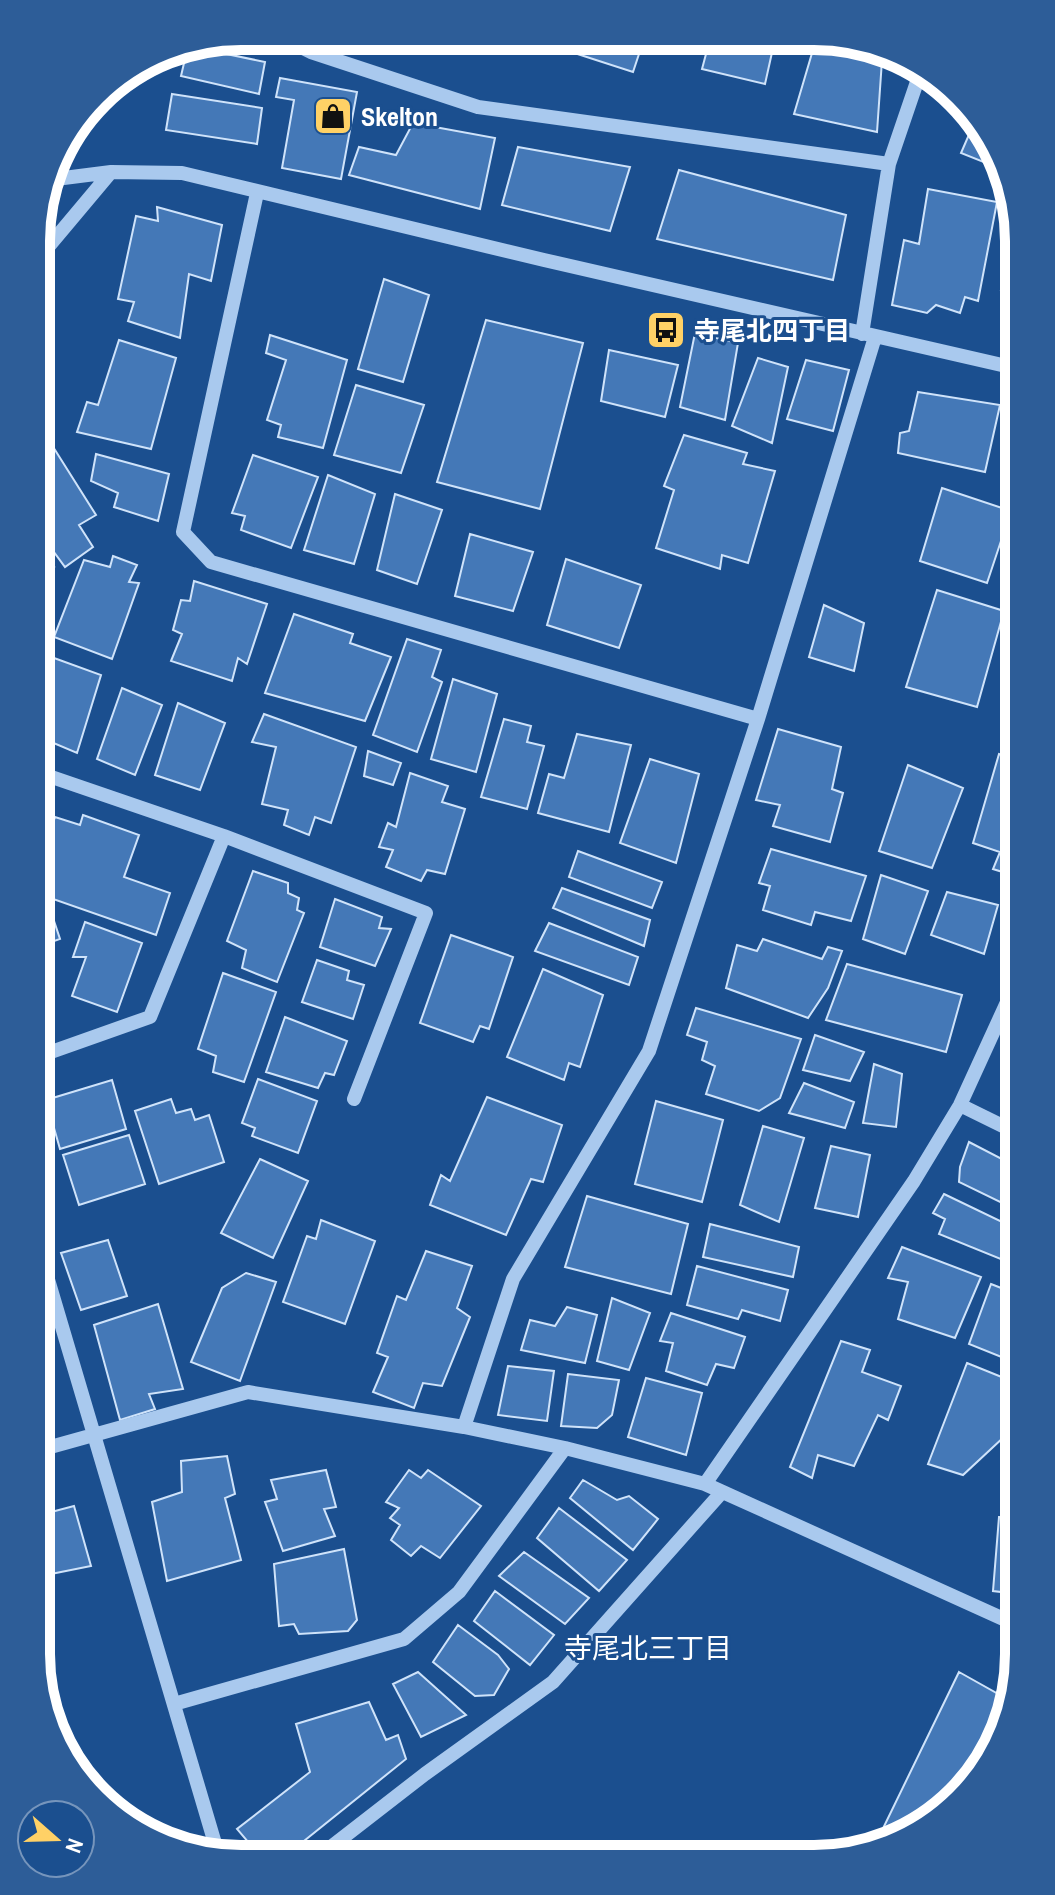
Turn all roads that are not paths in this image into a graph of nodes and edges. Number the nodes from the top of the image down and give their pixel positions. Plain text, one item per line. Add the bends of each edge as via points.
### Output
1 (307, 50) edge
2 (917, 81) edge
3 (889, 164) junction
4 (111, 172) junction
5 (62, 178) edge
6 (257, 193) junction
7 (50, 245) edge
8 (869, 336) junction
9 (1005, 366) edge
10 (758, 719) junction
11 (50, 776) edge
12 (224, 836) junction
13 (1005, 1007) edge
14 (50, 1052) edge
15 (354, 1099) dead end
16 (960, 1105) junction
17 (1005, 1127) edge
18 (50, 1286) edge
19 (464, 1427) junction
20 (95, 1435) junction
21 (50, 1447) edge
22 (565, 1448) junction
23 (705, 1484) junction
24 (722, 1492) junction
25 (1005, 1620) edge
26 (174, 1704) junction
27 (215, 1843) edge
28 (333, 1845) edge

1 - 3 street via 478,107
2 - 3 street
3 - 8 street
4 - 5 street
4 - 6 street via 182,173
4 - 7 street
6 - 8 street
6 - 10 street via 183,532 211,562
8 - 9 street
8 - 10 street
10 - 19 street via 649,1051 513,1279
11 - 12 street
12 - 14 street via 150,1017
12 - 15 street via 426,913
13 - 16 street
16 - 17 street
16 - 23 street via 914,1181
18 - 20 street
19 - 20 street via 248,1392
19 - 22 street
20 - 21 street
20 - 26 street
22 - 23 street
22 - 26 street via 459,1592 404,1639
23 - 24 street
24 - 25 street
24 - 28 street via 553,1682
26 - 27 street

